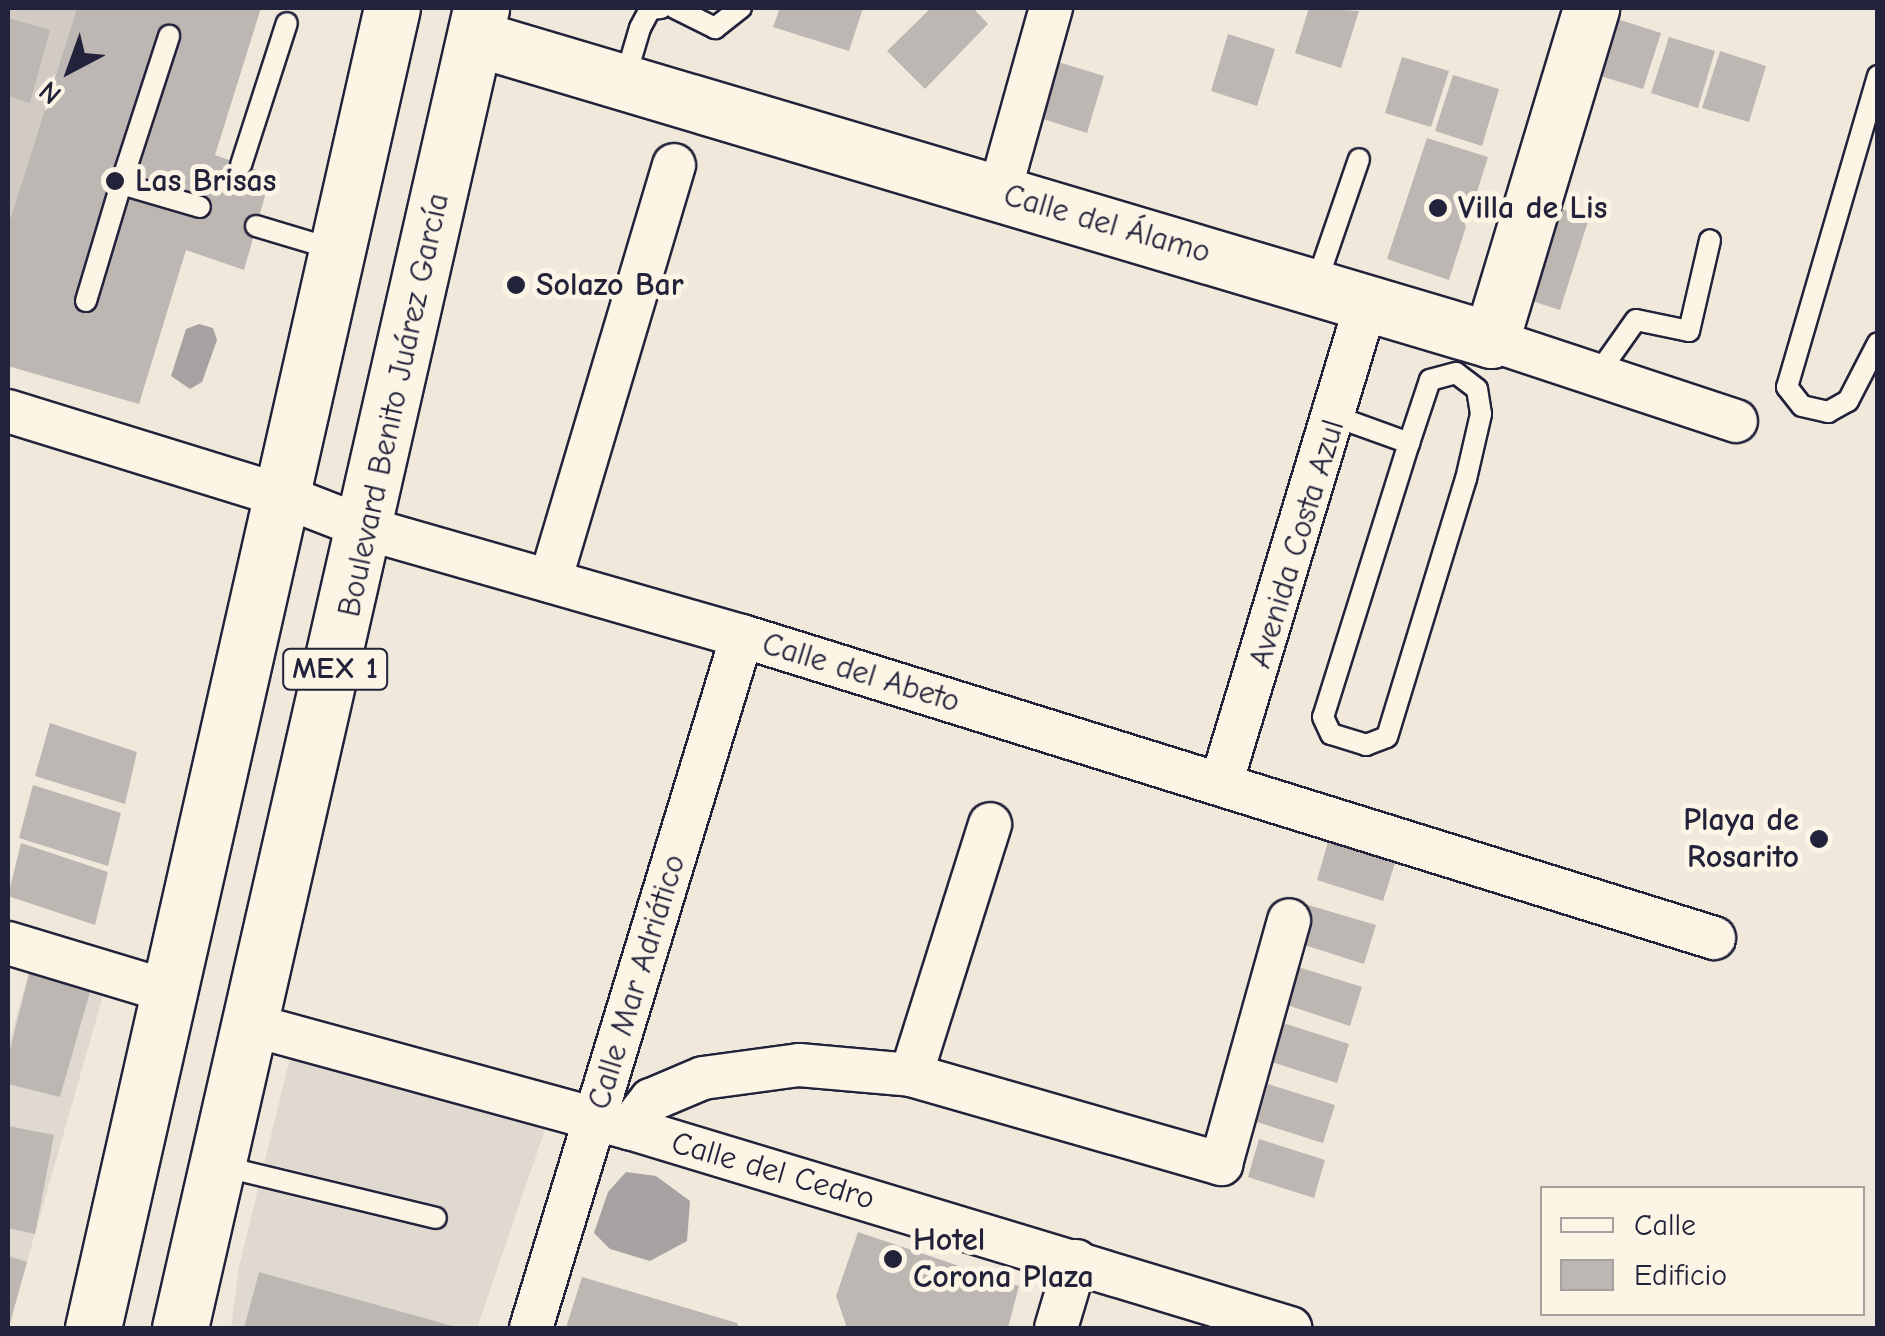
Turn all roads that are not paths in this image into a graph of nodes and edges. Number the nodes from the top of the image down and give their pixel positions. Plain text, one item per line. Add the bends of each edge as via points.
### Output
1 (392, 8) edge
2 (660, 8) edge
3 (675, 8) edge
4 (741, 8) edge
5 (1051, 8) edge
6 (1591, 8) edge
7 (287, 23) dead end
8 (478, 23) edge
9 (169, 36) dead end
10 (1878, 76) edge
11 (624, 82) junction
12 (1360, 159) dead end
13 (241, 164) dead end
14 (674, 165) dead end
15 (121, 184) junction
16 (999, 194) junction
17 (200, 207) dead end
18 (256, 226) dead end
19 (1710, 240) dead end
20 (338, 251) junction
21 (1316, 284) junction
22 (86, 301) dead end
23 (1368, 301) junction
24 (1491, 340) junction
25 (1878, 344) edge
26 (1597, 375) junction
27 (8, 411) edge
28 (1337, 417) junction
29 (1736, 420) dead end
30 (1409, 443) junction
31 (283, 496) junction
32 (368, 529) junction
33 (550, 582) junction
34 (742, 636) junction
35 (1221, 784) junction
36 (990, 824) dead end
37 (1288, 920) dead end
38 (1714, 938) dead end
39 (8, 943) edge
40 (170, 992) junction
41 (252, 1024) junction
42 (911, 1075) junction
43 (612, 1124) junction
44 (219, 1166) junction
45 (436, 1218) dead end
46 (1076, 1260) junction
47 (93, 1328) edge
48 (180, 1328) edge
49 (531, 1328) edge
50 (1056, 1328) edge
51 (1290, 1328) edge

1 - 20 main road, MEX 1
2 - 11 lane via 650,9 640,28
3 - 4 lane via 715,28
5 - 16 street
6 - 24 main road
7 - 13 lane
8 - 11 main road, Calle del Álamo
8 - 32 main road, Boulevard Benito Juárez García / MEX 1
9 - 15 lane
10 - 25 lane via 1787,387 1802,406 1828,412 1848,400
11 - 16 main road, Calle del Álamo
12 - 21 lane
14 - 33 street
15 - 17 lane
15 - 22 lane
16 - 21 main road, Calle del Álamo
18 - 20 lane
19 - 26 lane via 1689,331 1636,320
20 - 31 main road, MEX 1
21 - 23 main road, Calle del Álamo
23 - 24 main road, Calle del Álamo
23 - 28 street, Avenida Costa Azul
24 - 26 street, Calle del Álamo
26 - 29 street, Calle del Álamo
27 - 31 street, Calle del Abeto
28 - 30 lane
28 - 35 street, Avenida Costa Azul
30 - 30 lane via 1323,717 1331,734 1366,745 1387,736 1466,479 1481,414 1477,389 1456,373 1430,380
31 - 32 street, Calle del Abeto
31 - 40 main road, MEX 1
32 - 33 street, Calle del Abeto
32 - 41 main road, Boulevard Benito Juárez García / MEX 1
33 - 34 street, Calle del Abeto
34 - 35 street, Calle del Abeto
34 - 43 street, Calle Mar Adriático
35 - 38 street, Calle del Abeto
36 - 42 street
37 - 42 street via 1220,1164
39 - 40 street
40 - 47 main road, MEX 1
41 - 43 street, Calle del Cedro
41 - 44 main road, Boulevard Benito Juárez García / MEX 1
42 - 43 street via 799,1065 703,1078
43 - 46 street, Calle del Cedro
43 - 49 street, Calle Mar Adriático
44 - 45 lane
44 - 48 main road, Boulevard Benito Juárez García / MEX 1
46 - 50 street
46 - 51 street, Calle del Cedro

